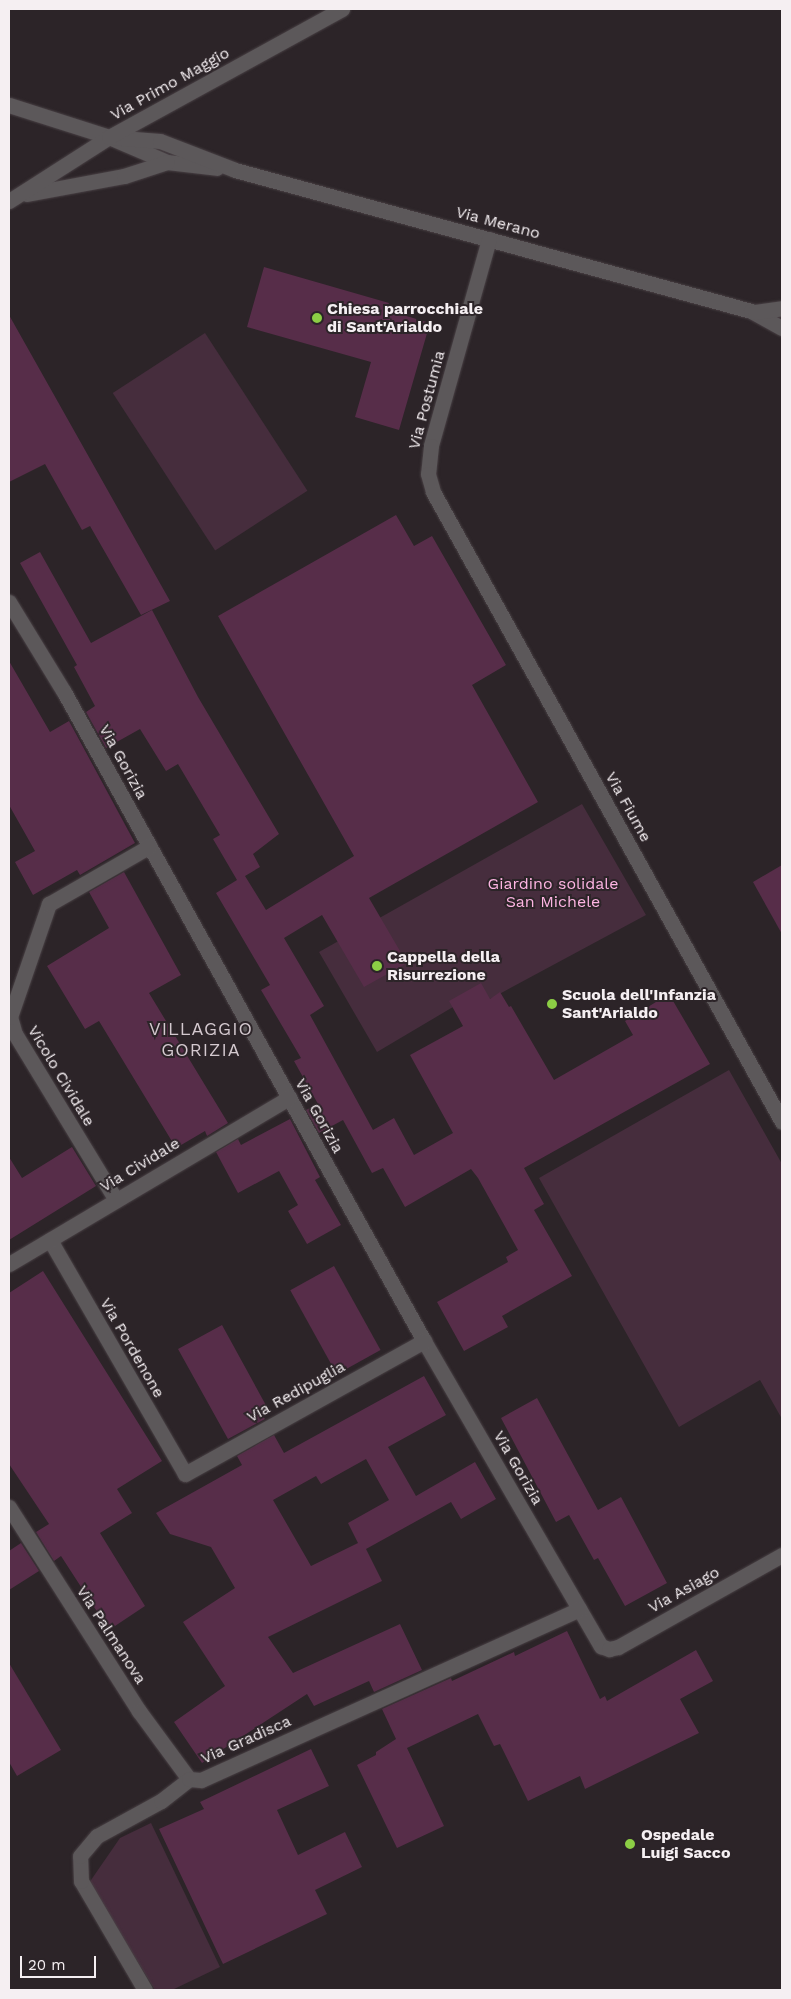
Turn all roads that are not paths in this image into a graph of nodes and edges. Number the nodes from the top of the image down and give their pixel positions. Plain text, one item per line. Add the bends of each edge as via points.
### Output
1 (342, 9) edge
2 (9, 105) edge
3 (109, 138) junction
4 (167, 162) junction
5 (235, 170) junction
6 (14, 199) edge
7 (489, 239) junction
8 (782, 308) edge
9 (751, 312) junction
10 (782, 328) edge
11 (441, 511) joint
12 (9, 602) edge
13 (150, 846) junction
14 (289, 1098) junction
15 (782, 1122) edge
16 (116, 1200) junction
17 (50, 1240) junction
18 (9, 1264) edge
19 (424, 1341) junction
20 (184, 1474) joint
21 (9, 1508) edge
22 (782, 1555) edge
23 (579, 1609) junction
24 (601, 1646) joint
25 (190, 1778) junction
26 (145, 1990) edge

1 - 3 street, Via Primo Maggio
2 - 3 street
3 - 4 street
3 - 5 street via 160,141
3 - 6 street, Via Primo Maggio
4 - 5 street
4 - 6 street, Via Primo Maggio via 124,176
5 - 7 street, Via Merano
7 - 9 street, Via Merano
7 - 11 street, Via Postumia via 430,446 428,474
8 - 9 street
9 - 10 street
11 - 15 street, Via Fiume
12 - 13 street, Via Gorizia via 64,692
13 - 14 street, Via Gorizia
13 - 16 street, Vicolo Cividale via 49,904 10,1017 15,1034
14 - 16 street, Via Cividale
14 - 19 street, Via Gorizia
16 - 17 street, Via Cividale
17 - 18 street, Via Cividale
17 - 20 street, Via Pordenone
19 - 20 street, Via Redipuglia
19 - 23 street, Via Gorizia
21 - 25 street, Via Palmanova via 139,1711
22 - 24 street, Via Asiago via 618,1647 609,1649
23 - 24 street, Via Gorizia
23 - 25 street, Via Gradisca via 201,1780
25 - 26 street, Via Gradisca via 160,1801 97,1836 80,1856 81,1881

